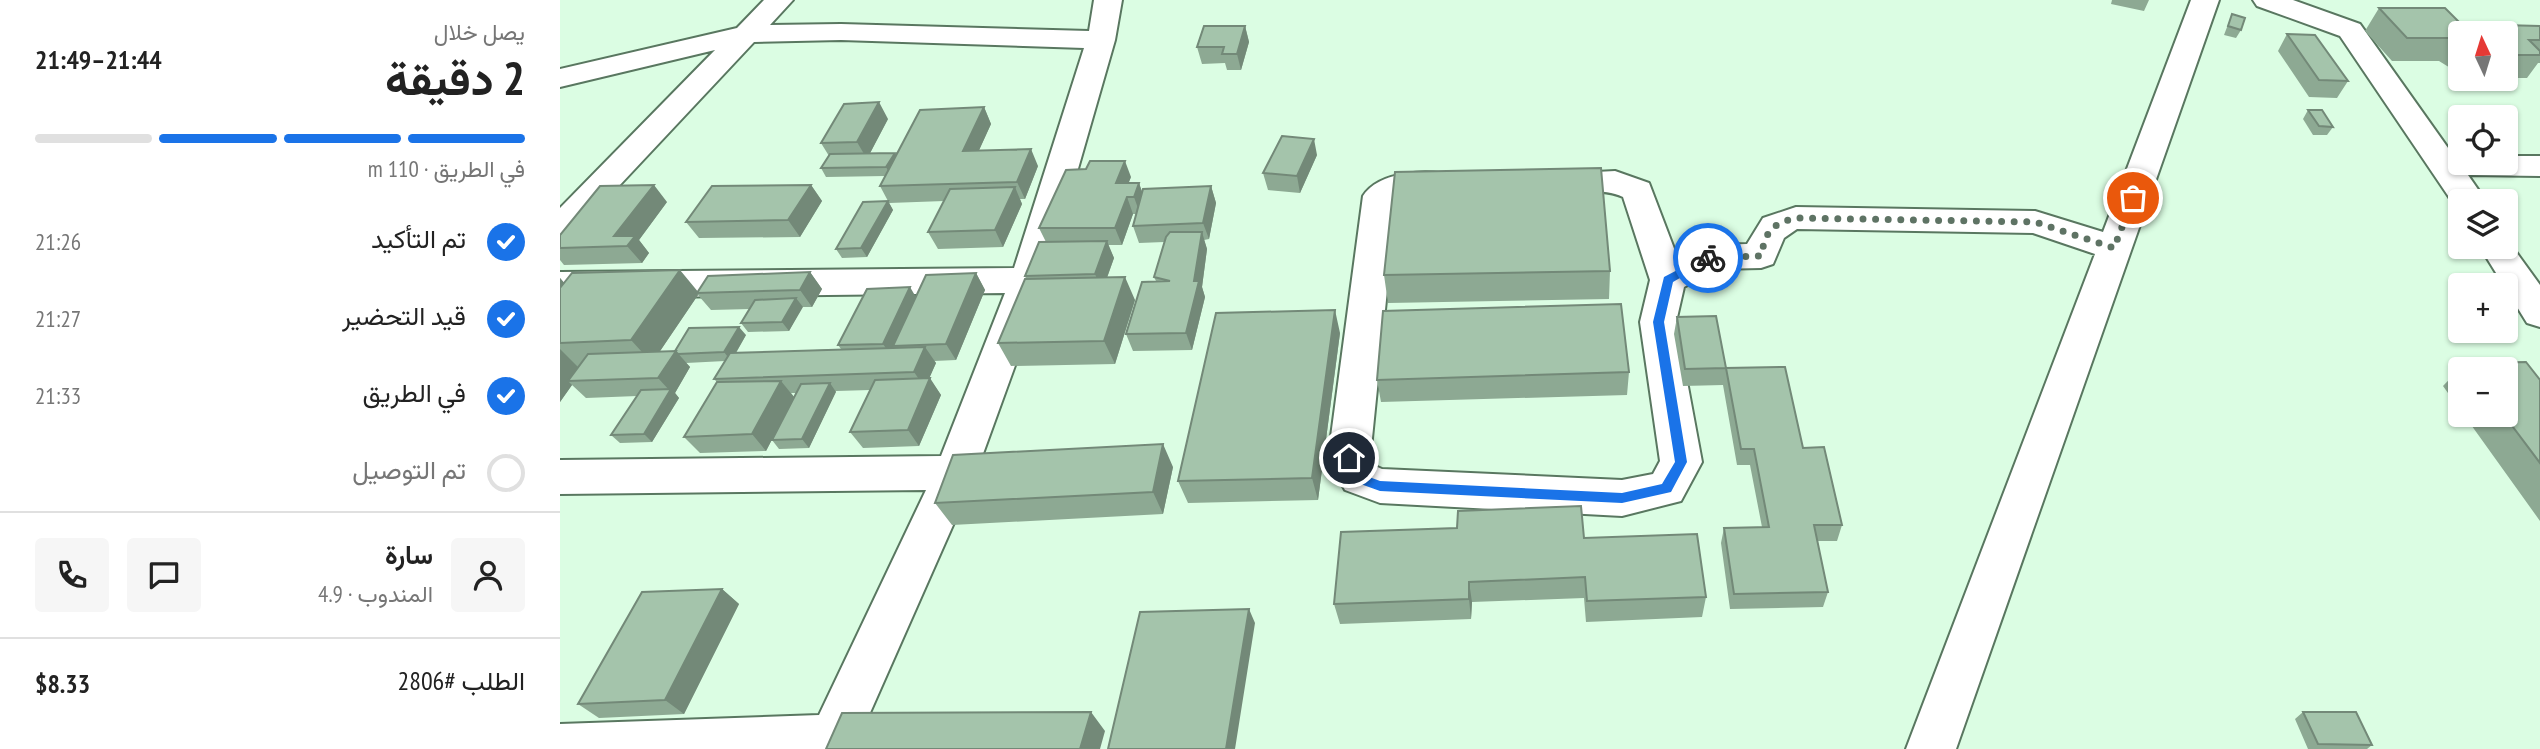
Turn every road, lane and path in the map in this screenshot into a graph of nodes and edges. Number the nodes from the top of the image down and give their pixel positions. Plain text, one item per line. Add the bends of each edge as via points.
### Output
1 (779, 0) edge
2 (1108, 0) edge
3 (2205, 0) edge
4 (2267, 0) edge
5 (746, 34) junction
6 (1101, 40) junction
7 (560, 78) edge
8 (2446, 165) junction
9 (2540, 166) edge
10 (1519, 182) edge
11 (1478, 183) edge
12 (2461, 189) edge
13 (560, 228) edge
14 (2114, 248) junction
15 (2505, 259) edge
16 (1028, 280) junction
17 (1668, 280) junction
18 (560, 285) edge
19 (2540, 314) edge
20 (954, 473) junction
21 (560, 477) edge
22 (830, 744) edge
23 (560, 748) edge
24 (1931, 749) edge

1 - 5 street
2 - 6 street
3 - 14 street
4 - 8 street via 2350,30
5 - 6 street via 841,32
5 - 7 street
5 - 13 street
6 - 16 street
8 - 9 street
8 - 12 street
10 - 17 street via 1615,181 1637,191
11 - 17 street via 1409,184 1391,188 1380,197 1349,458 1360,478 1380,486 1622,498 1666,489 1681,462 1658,322
14 - 17 street via 2035,222 1796,218 1776,222 1766,234 1761,256 1710,257
14 - 24 street
15 - 19 street
16 - 18 street
16 - 20 street
20 - 21 street
20 - 22 street
22 - 23 street

